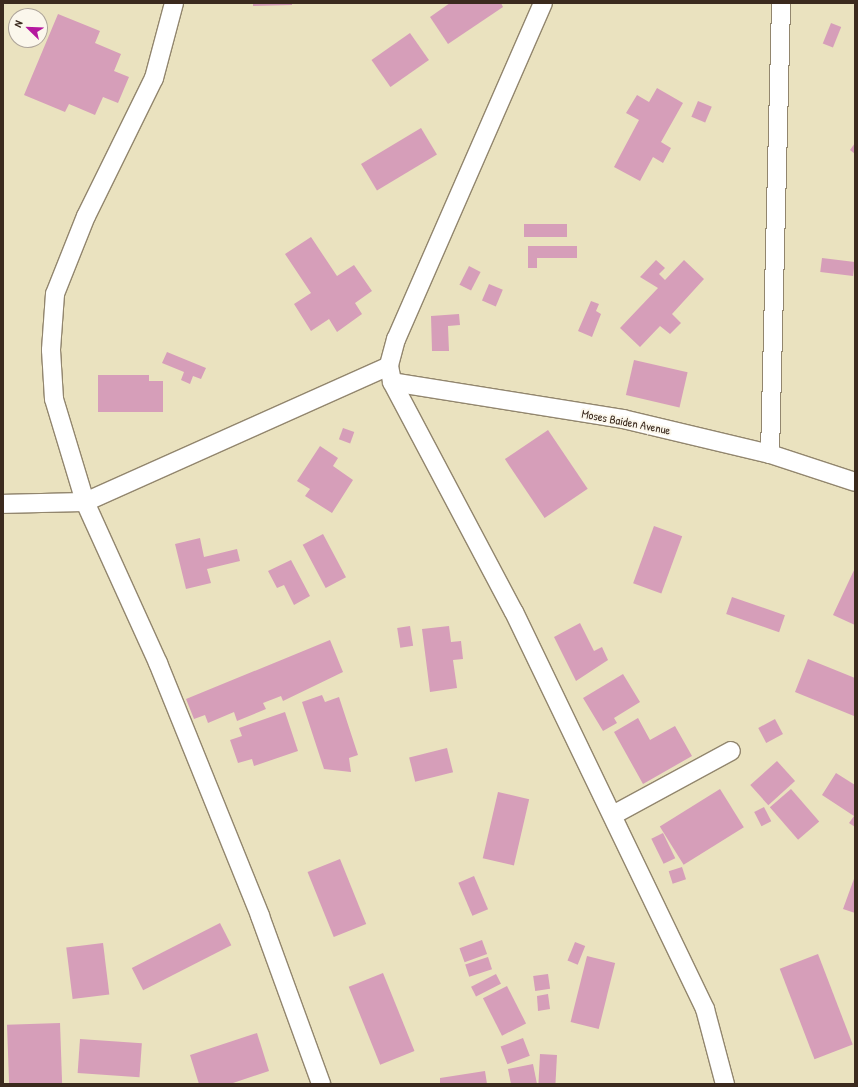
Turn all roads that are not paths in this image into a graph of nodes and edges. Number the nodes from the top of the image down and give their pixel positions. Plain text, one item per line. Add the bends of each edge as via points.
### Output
1 (174, 3) edge
2 (544, 3) edge
3 (781, 3) edge
4 (391, 374) junction
5 (770, 454) junction
6 (855, 482) edge
7 (85, 502) junction
8 (3, 504) edge
9 (731, 751) dead end
10 (613, 815) junction
11 (321, 1084) edge
12 (725, 1084) edge

1 - 7 street via 154,78 86,216 55,294 51,350 54,399
2 - 4 street via 396,339
3 - 5 street
4 - 5 street, Moses Baiden Avenue via 623,419
4 - 7 street
4 - 10 street via 514,612
5 - 6 street, Moses Baiden Avenue
7 - 8 street
7 - 11 street via 158,663 234,851
9 - 10 street
10 - 12 street via 706,1009

